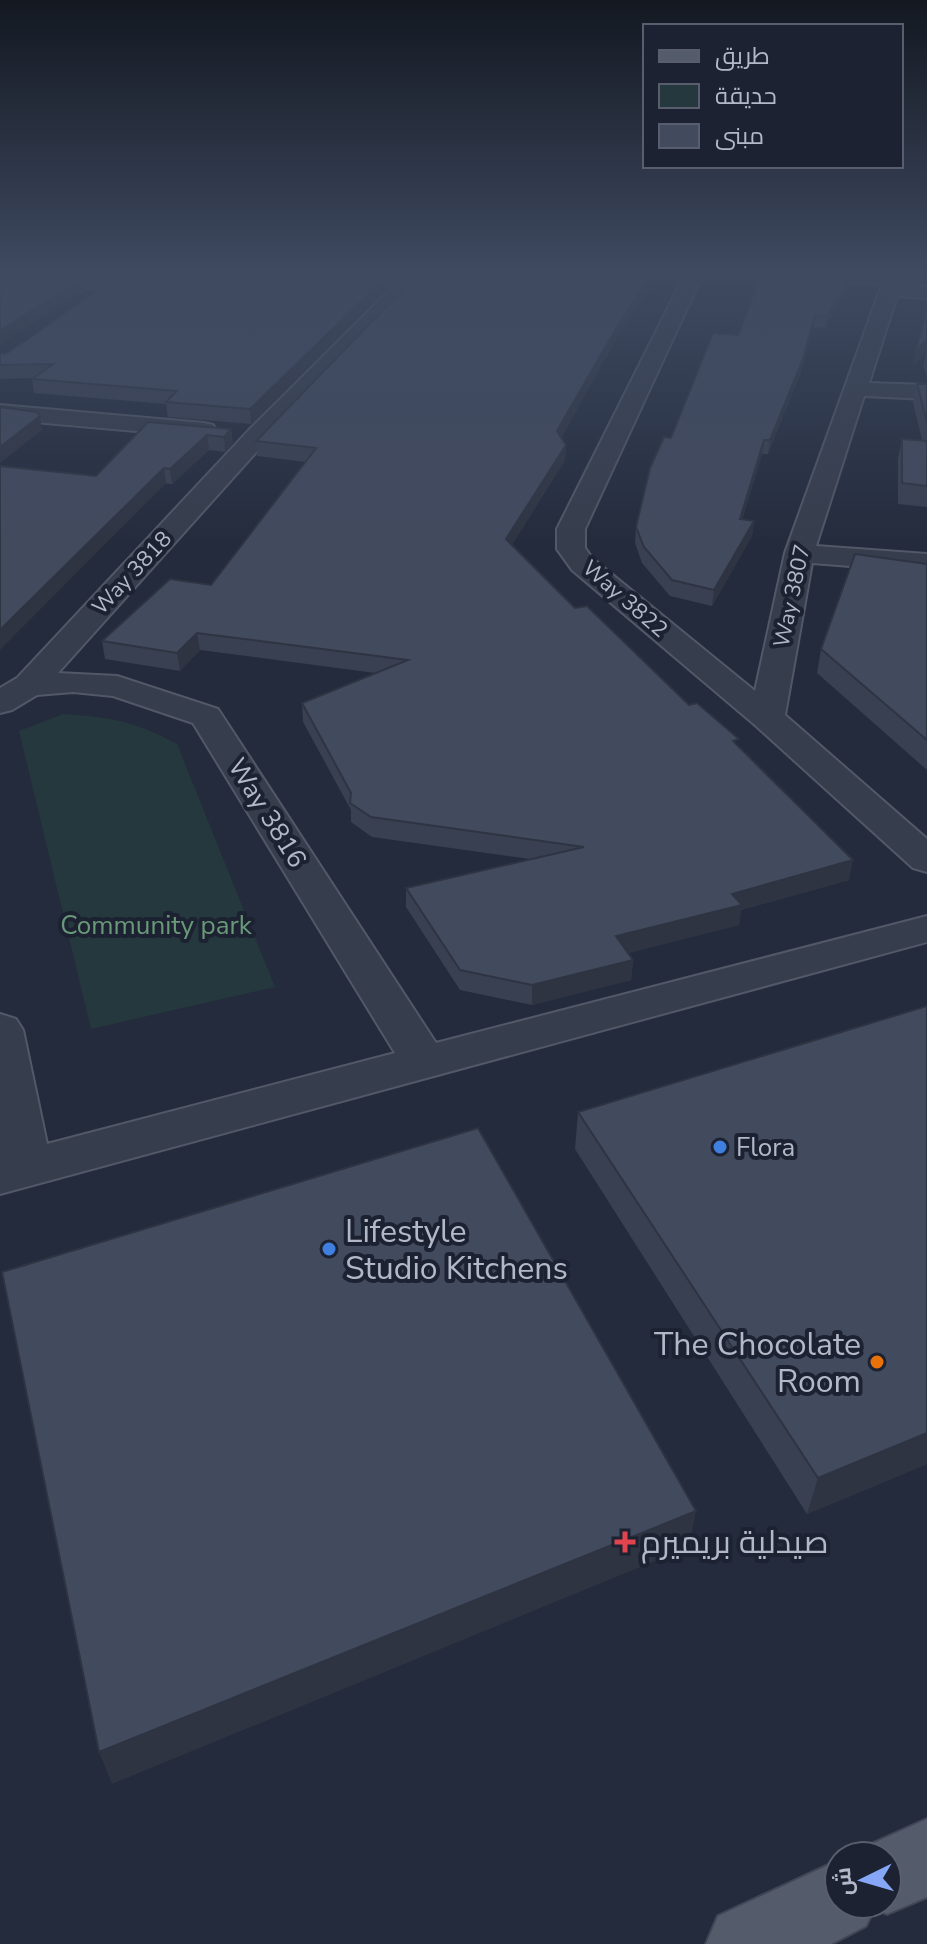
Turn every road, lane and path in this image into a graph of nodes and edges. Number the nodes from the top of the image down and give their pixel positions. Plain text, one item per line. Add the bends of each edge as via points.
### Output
1 (327, 365) edge
2 (650, 365) edge
3 (864, 365) edge
4 (856, 389) junction
5 (927, 392) edge
6 (0, 412) edge
7 (258, 435) junction
8 (799, 553) junction
9 (927, 563) edge
10 (15, 694) edge
11 (767, 718) junction
12 (927, 860) edge
13 (927, 929) edge
14 (0, 1030) edge
15 (425, 1063) junction
16 (13, 1172) edge
17 (927, 1857) edge
18 (903, 1868) edge
19 (823, 1907) edge
20 (746, 1944) edge

1 - 7 street, Way 3818
2 - 11 street, Way 3822 via 571,529 571,549 582,564
3 - 4 street, Way 3807
4 - 5 street
4 - 8 street, Way 3807
6 - 7 street
7 - 10 street, Way 3818
8 - 9 street
8 - 11 street, Way 3807
10 - 15 street, Way 3816 via 73,682 117,686 206,716
11 - 12 street
13 - 15 street
14 - 16 street
15 - 16 street
17 - 18 main road
19 - 20 main road

